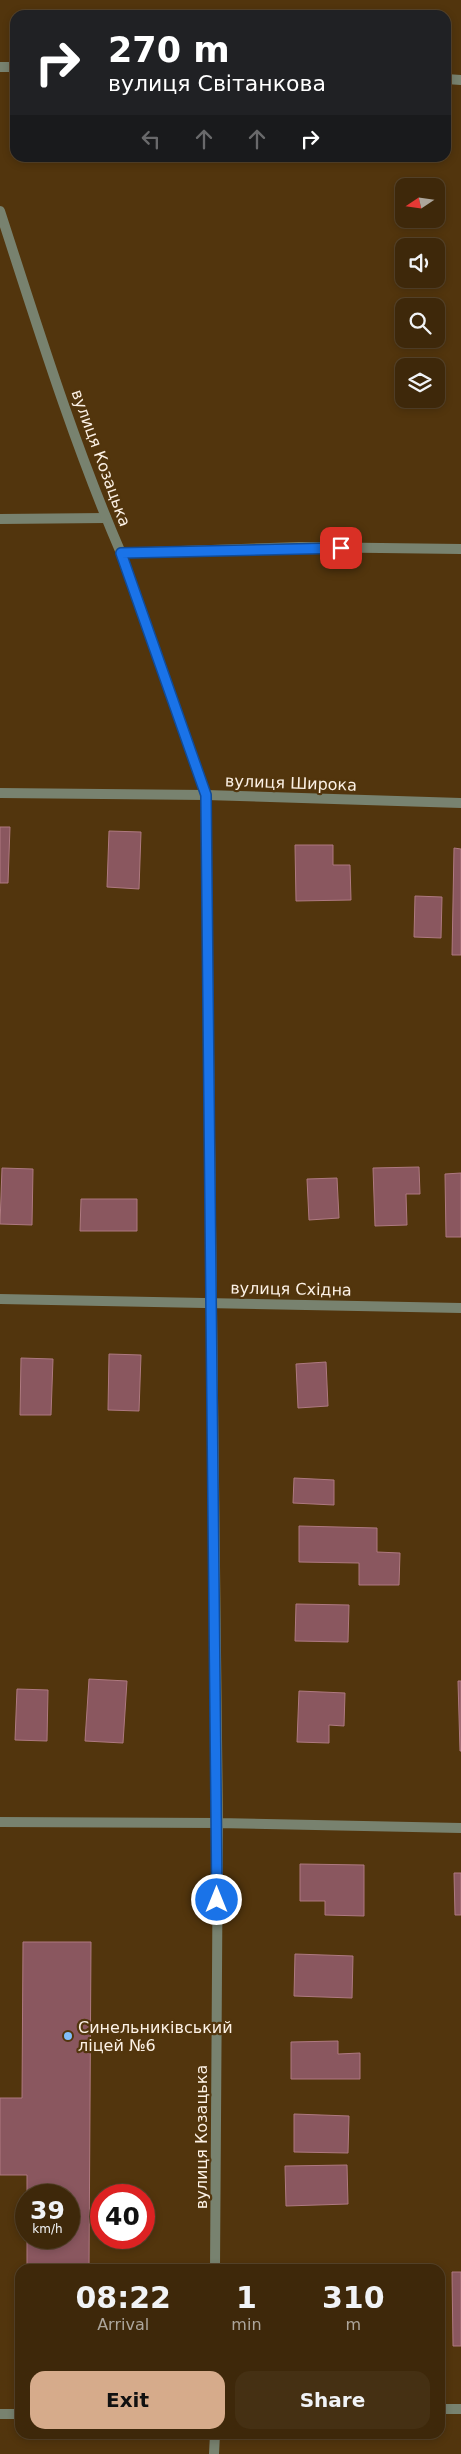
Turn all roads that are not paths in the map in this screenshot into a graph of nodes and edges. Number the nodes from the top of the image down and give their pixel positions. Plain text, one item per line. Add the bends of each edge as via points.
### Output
1 (0, 211) edge
2 (106, 518) junction
3 (0, 519) edge
4 (461, 549) edge
5 (121, 553) junction
6 (0, 793) edge
7 (206, 795) junction
8 (461, 803) edge
9 (0, 1299) edge
10 (212, 1302) junction
11 (461, 1308) edge
12 (0, 1822) edge
13 (218, 1823) junction
14 (461, 1828) edge
15 (215, 2264) edge
16 (445, 2409) edge
17 (461, 2409) edge
18 (0, 2414) edge
19 (15, 2414) edge
20 (214, 2439) edge
21 (214, 2454) edge

1 - 2 street, вулиця Козацька via 37,326
2 - 3 street
2 - 5 street, вулиця Козацька
4 - 5 street via 301,547
5 - 7 street, вулиця Козацька
6 - 7 street, вулиця Широка
7 - 8 street, вулиця Широка
7 - 10 street, вулиця Козацька
9 - 10 street, вулиця Східна
10 - 11 street, вулиця Східна
10 - 13 street, вулиця Козацька
12 - 13 street
13 - 14 street
13 - 15 street, вулиця Козацька
16 - 17 street
18 - 19 street
20 - 21 street

